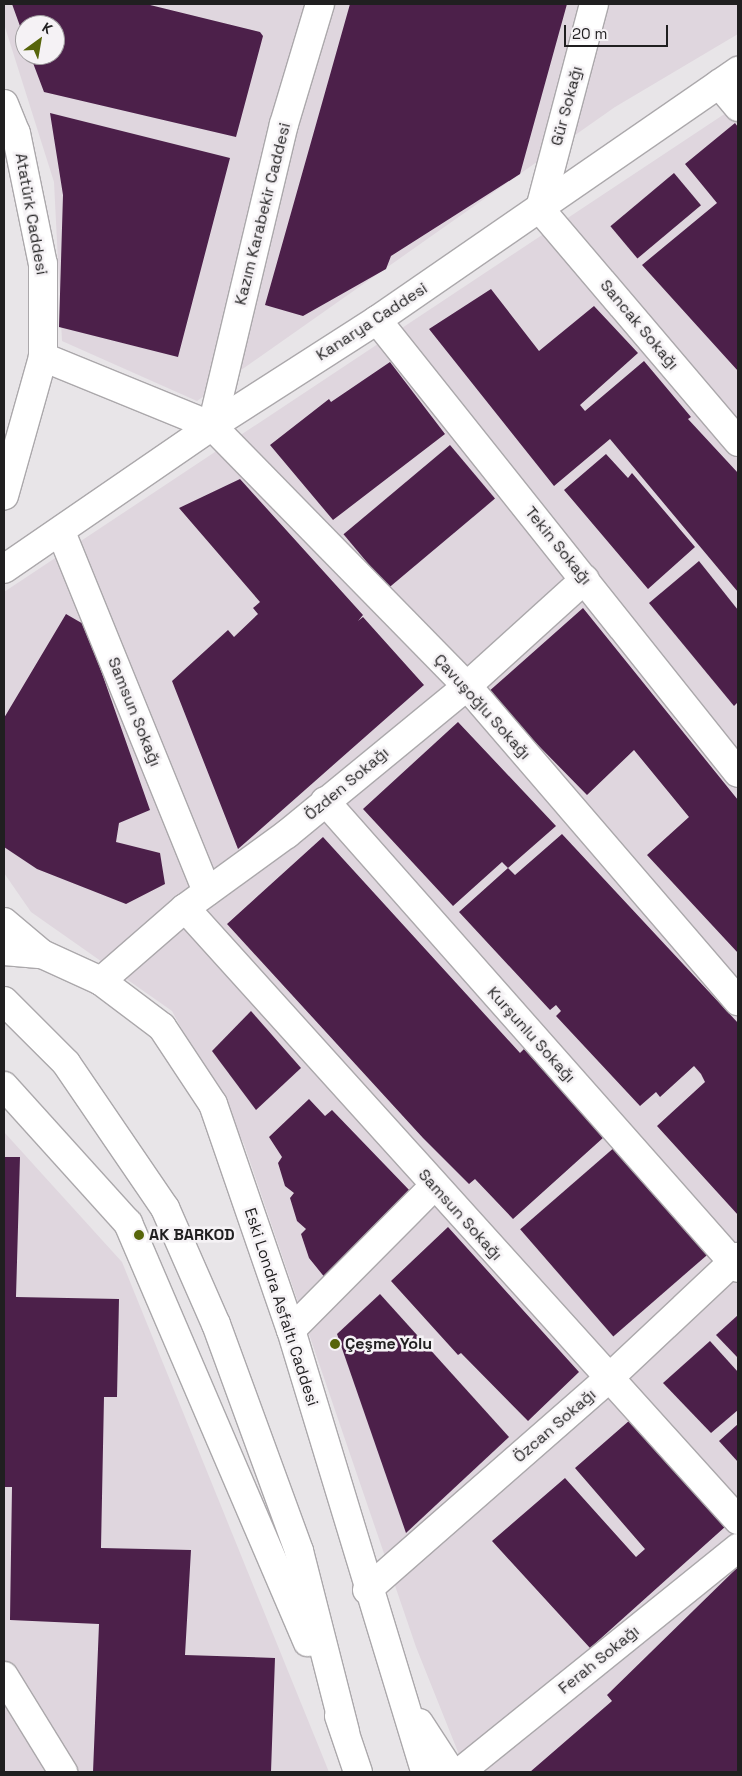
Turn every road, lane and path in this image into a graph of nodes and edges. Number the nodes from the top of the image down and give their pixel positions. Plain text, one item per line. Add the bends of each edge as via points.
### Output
1 (320, 4) edge
2 (594, 4) edge
3 (729, 77) edge
4 (4, 104) edge
5 (738, 107) edge
6 (540, 209) junction
7 (377, 320) junction
8 (43, 357) junction
9 (212, 426) junction
10 (738, 442) edge
11 (4, 496) edge
12 (61, 532) junction
13 (4, 569) edge
14 (585, 579) junction
15 (467, 686) junction
16 (738, 773) edge
17 (325, 801) junction
18 (207, 892) junction
19 (185, 908) junction
20 (4, 922) edge
21 (4, 952) edge
22 (42, 954) junction
23 (101, 981) junction
24 (4, 1001) edge
25 (738, 1001) edge
26 (4, 1086) edge
27 (434, 1186) junction
28 (736, 1262) edge
29 (291, 1330) junction
30 (608, 1380) junction
31 (738, 1520) edge
32 (738, 1548) edge
33 (367, 1590) junction
34 (4, 1676) edge
35 (403, 1699) junction
36 (345, 1732) junction
37 (63, 1772) edge
38 (358, 1772) edge
39 (425, 1772) edge
40 (451, 1772) edge
41 (460, 1772) edge

1 - 9 street, Kazım Karabekir Caddesi via 284,124
2 - 6 street, Gür Sokağı
3 - 5 street
3 - 6 street, Kanarya Caddesi
4 - 8 street, Atatürk Caddesi via 16,133 43,264
6 - 7 street, Kanarya Caddesi
6 - 10 street, Sancak Sokağı
7 - 9 street, Kanarya Caddesi
7 - 14 street, Tekin Sokağı
8 - 9 street
8 - 11 street, Atatürk Caddesi
9 - 12 street, Kanarya Caddesi
9 - 15 street, Çavuşoğlu Sokağı
12 - 13 street, Kanarya Caddesi
12 - 18 street, Samsun Sokağı
14 - 15 street, Özden Sokağı
14 - 16 street, Tekin Sokağı
15 - 17 street, Özden Sokağı
15 - 25 street, Çavuşoğlu Sokağı
17 - 18 street, Özden Sokağı
17 - 28 street, Kurşunlu Sokağı
18 - 19 street, Özden Sokağı
19 - 23 street, Özden Sokağı
19 - 27 street, Samsun Sokağı
20 - 22 street
21 - 22 street, Eski Londra Asfaltı Caddesi
22 - 23 street, Eski Londra Asfaltı Caddesi
23 - 29 street, Eski Londra Asfaltı Caddesi via 162,1027 214,1104
24 - 36 street via 66,1063 122,1140 165,1208 216,1324 299,1551
26 - 36 street via 128,1223
27 - 29 street
27 - 30 street, Samsun Sokağı
28 - 30 street, Özcan Sokağı
29 - 33 street, Eski Londra Asfaltı Caddesi
30 - 31 street, Samsun Sokağı
30 - 33 street, Özcan Sokağı
32 - 41 street, Ferah Sokağı
33 - 35 street, Eski Londra Asfaltı Caddesi
34 - 37 street
35 - 39 street, Eski Londra Asfaltı Caddesi
35 - 40 street
36 - 38 street

